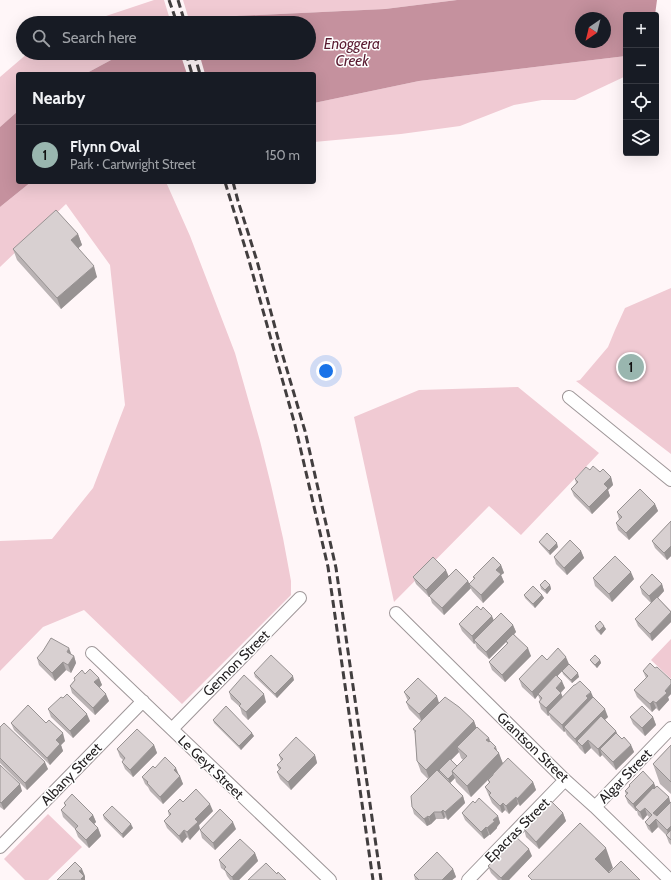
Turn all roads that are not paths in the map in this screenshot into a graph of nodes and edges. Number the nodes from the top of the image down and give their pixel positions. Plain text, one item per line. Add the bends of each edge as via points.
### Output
1 (569, 397) dead end
2 (671, 480) edge
3 (300, 598) dead end
4 (396, 613) dead end
5 (92, 653) dead end
6 (143, 701) junction
7 (671, 728) edge
8 (172, 729) junction
9 (565, 780) junction
10 (595, 807) junction
11 (0, 847) edge
12 (330, 880) edge
13 (468, 880) edge
14 (670, 880) edge

1 - 2 street
3 - 8 street, Gennon Street
4 - 9 street, Grantson Street
5 - 6 street, Le Geyt Street
6 - 8 street, Le Geyt Street
6 - 11 street, Albany Street
7 - 10 street, Algar Street
8 - 12 street, Le Geyt Street
9 - 10 street, Grantson Street
9 - 13 street, Epacras Street
10 - 14 street, Grantson Street

